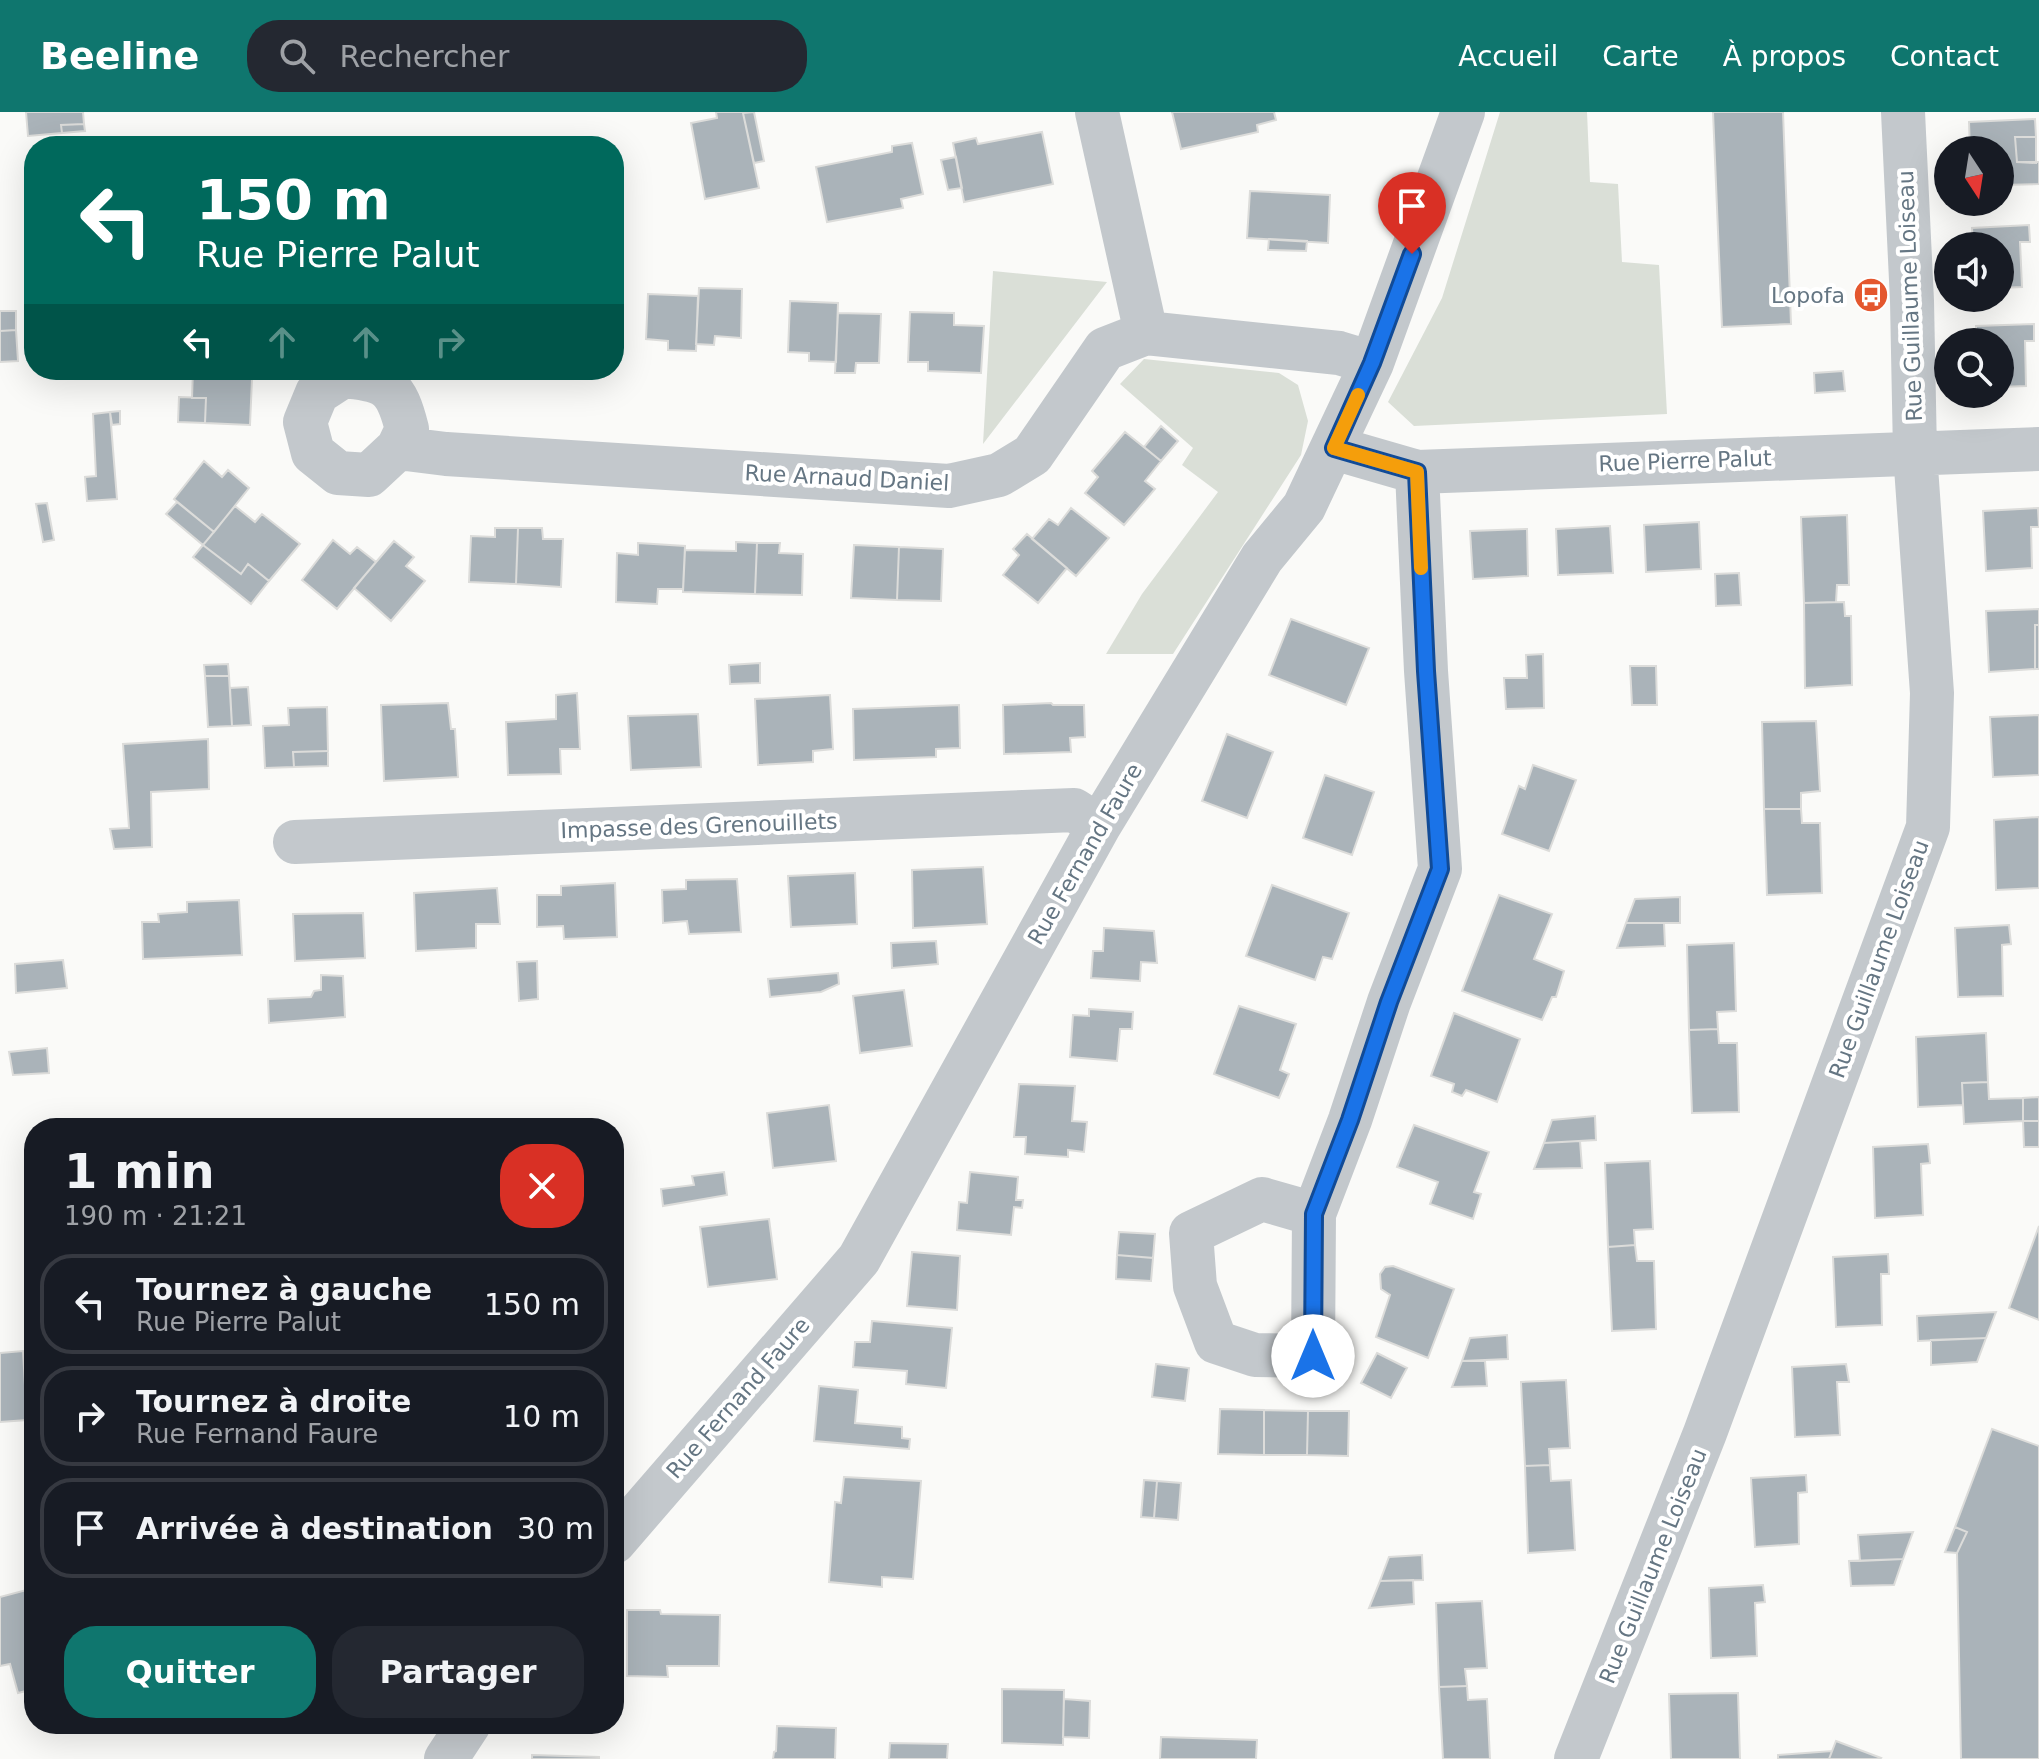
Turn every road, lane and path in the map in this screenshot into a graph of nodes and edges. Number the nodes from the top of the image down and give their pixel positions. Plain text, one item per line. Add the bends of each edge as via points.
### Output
1 (1097, 112) edge
2 (1463, 112) edge
3 (1903, 112) edge
4 (1146, 333) junction
5 (1372, 363) junction
6 (398, 448) dead end
7 (1334, 448) junction
8 (2039, 449) edge
9 (1915, 453) junction
10 (1417, 472) junction
11 (1099, 826) junction
12 (295, 842) dead end
13 (1314, 1214) dead end
14 (624, 1530) edge
15 (462, 1734) edge
16 (446, 1759) edge
17 (1576, 1759) edge

1 - 4 street
2 - 5 street, Rue Fernand Faure
3 - 9 street, Rue Guillaume Loiseau
4 - 5 street, Rue Arnaud Daniel via 1339,353
4 - 6 street, Rue Arnaud Daniel via 1105,349 1032,455 999,475 949,486
5 - 7 street, Rue Fernand Faure
7 - 10 street, Rue Pierre Palut
7 - 11 street, Rue Fernand Faure via 1304,507 1262,558
8 - 9 street, Rue Pierre Palut
9 - 10 street, Rue Pierre Palut
9 - 17 street, Rue Guillaume Loiseau via 1932,693 1928,827 1705,1433
10 - 13 street via 1440,869
11 - 12 street, Impasse des Grenouillets via 1074,810
11 - 14 street, Rue Fernand Faure via 859,1259
15 - 16 street

